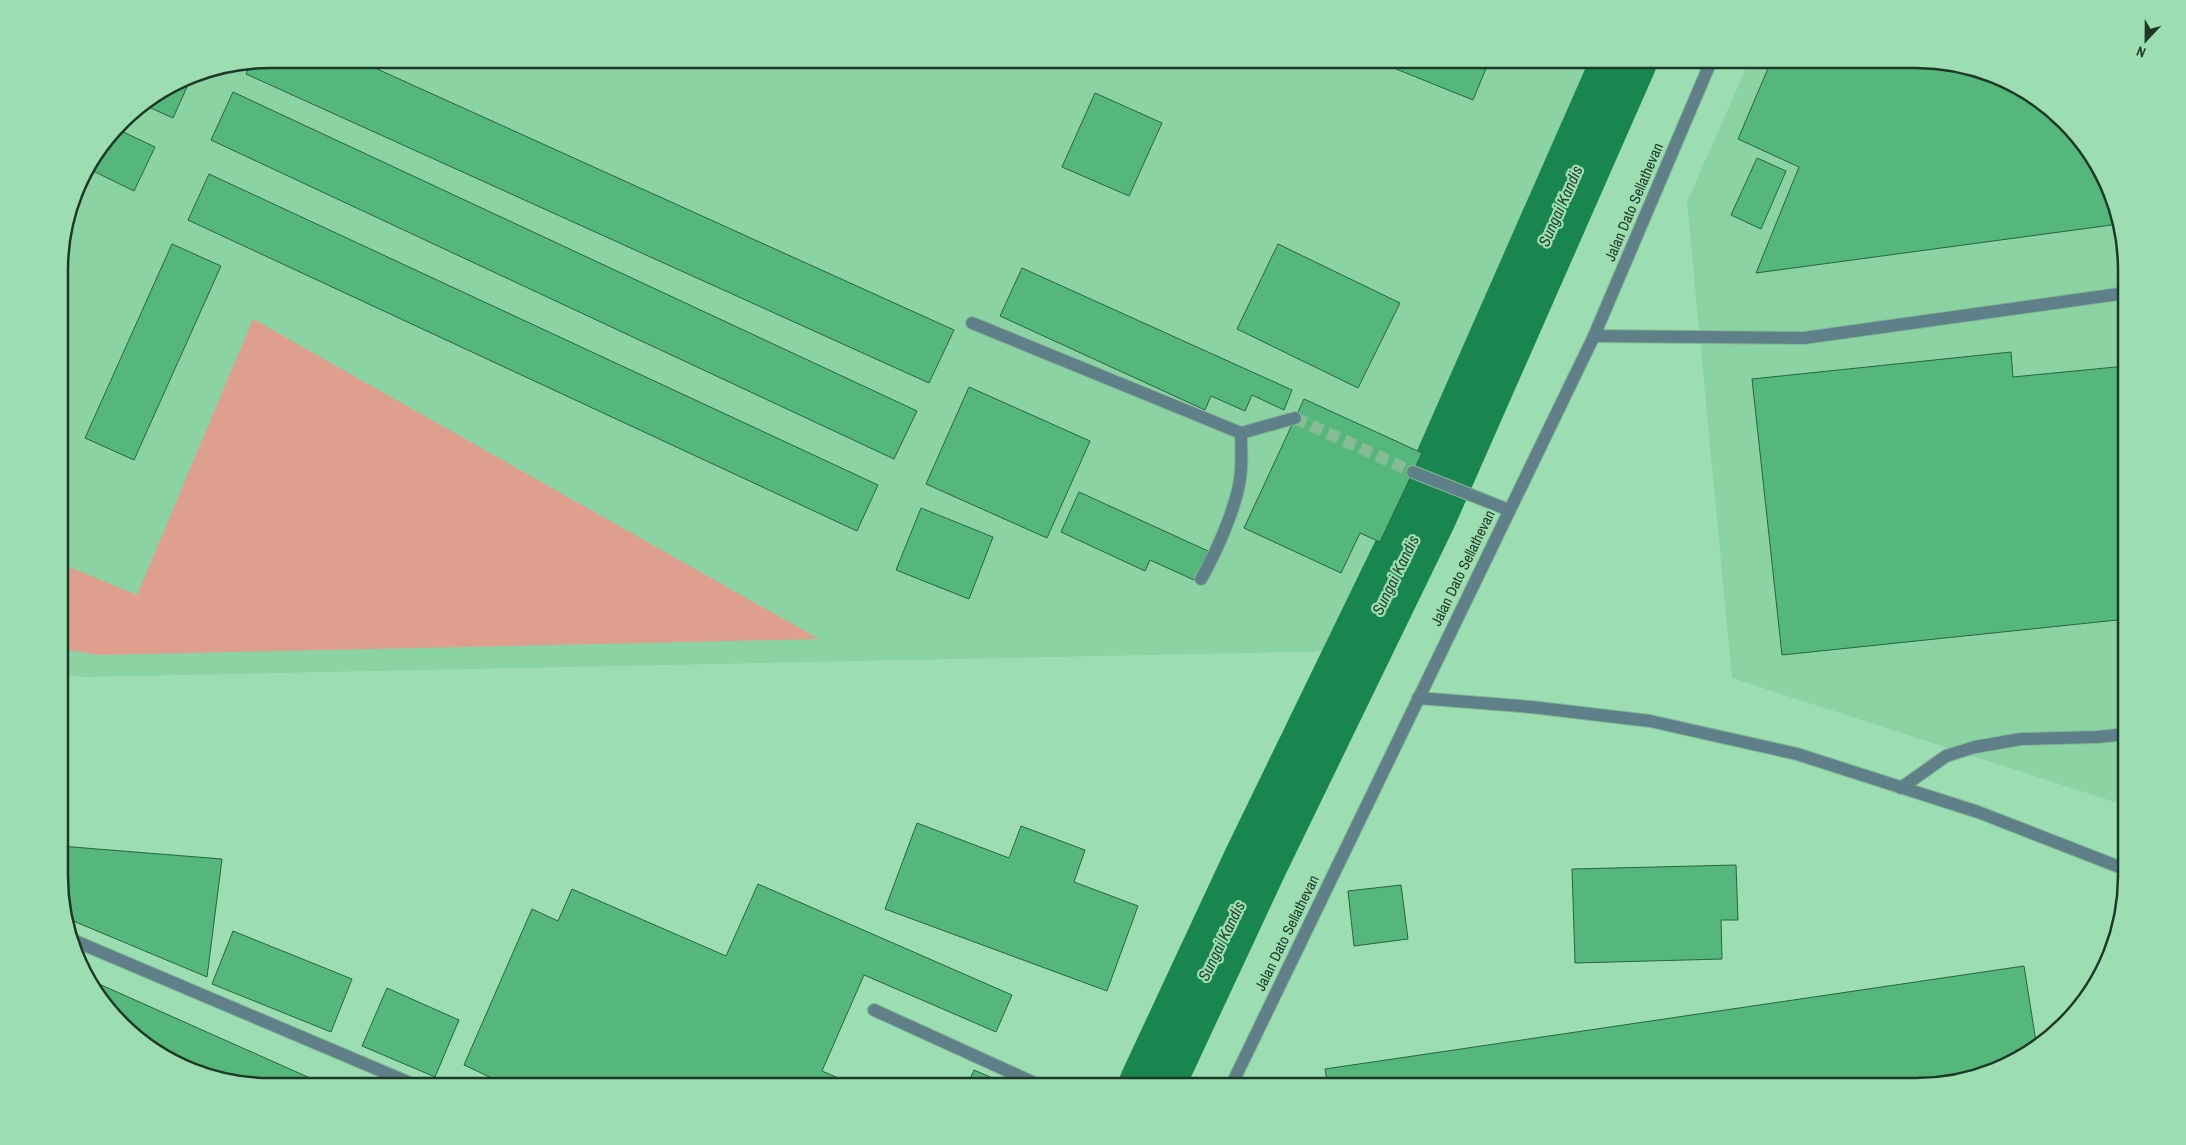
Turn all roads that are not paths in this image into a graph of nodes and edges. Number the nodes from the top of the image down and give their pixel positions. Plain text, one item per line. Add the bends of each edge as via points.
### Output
1 (1708, 68) edge
2 (2118, 294) edge
3 (972, 323) dead end
4 (1594, 336) junction
5 (1295, 418) tunnel mouth
6 (1241, 433) junction
7 (1418, 473) tunnel mouth
8 (1509, 510) junction
9 (1201, 578) dead end
10 (1418, 698) junction
11 (2118, 735) edge
12 (1902, 788) junction
13 (2118, 866) edge
14 (79, 943) edge
15 (874, 1010) dead end
16 (398, 1078) edge
17 (1023, 1078) edge
18 (1235, 1078) edge

1 - 4 street, Jalan Dato Sellathevan
2 - 4 street via 1804,338
3 - 6 street
4 - 8 street, Jalan Dato Sellathevan
5 - 6 street
6 - 9 street via 1241,470 1231,510 1214,555
7 - 8 street
8 - 10 street, Jalan Dato Sellathevan
10 - 12 street via 1650,721 1797,754
10 - 18 street, Jalan Dato Sellathevan
11 - 12 street via 2021,739 1975,747 1946,756
12 - 13 street via 1978,812
14 - 16 street
15 - 17 street

